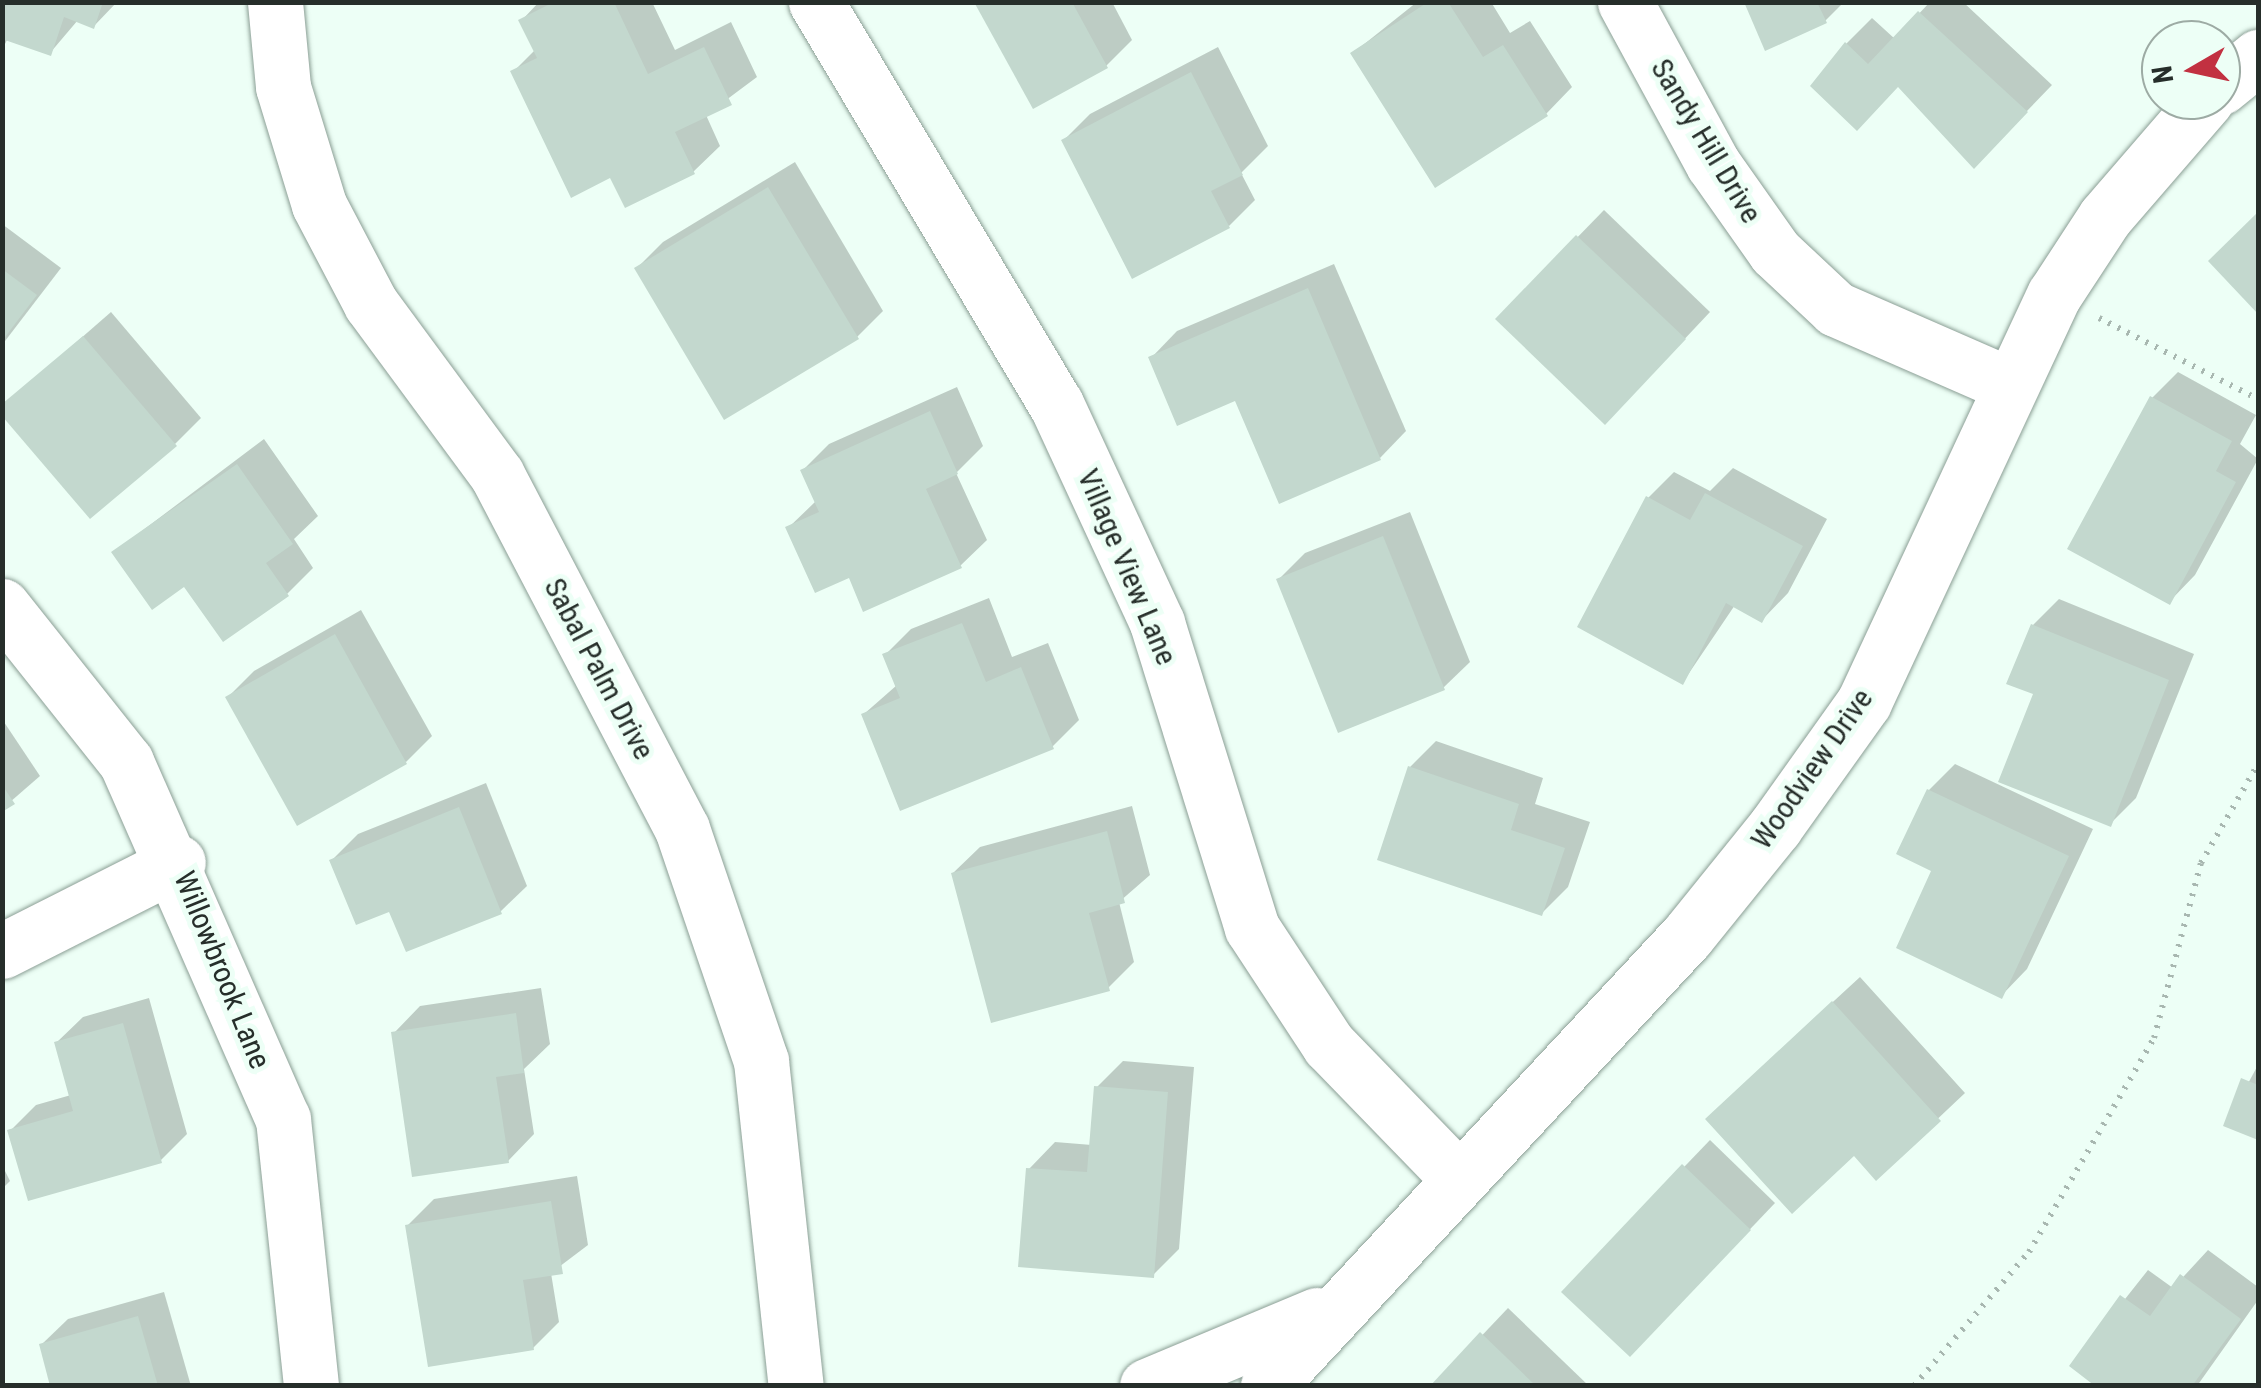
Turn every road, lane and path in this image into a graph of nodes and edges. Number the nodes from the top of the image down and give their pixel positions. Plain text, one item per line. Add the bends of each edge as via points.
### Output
1 (275, 2) edge
2 (816, 2) edge
3 (1625, 2) edge
4 (2189, 120) edge
5 (2054, 295) junction
6 (2008, 384) junction
7 (2258, 399) edge
8 (2, 606) edge
9 (2258, 764) edge
10 (178, 862) junction
11 (2, 952) edge
12 (1456, 1176) junction
13 (1333, 1308) junction
14 (311, 1386) edge
15 (796, 1386) edge
16 (1147, 1386) edge
17 (1268, 1386) edge
18 (1914, 1386) edge

1 - 15 street, Sabal Palm Drive via 284,87 320,205 370,304 498,475 682,829 761,1060
2 - 12 street, Village View Lane via 1056,404 1157,623 1252,928 1330,1046
3 - 6 street, Sandy Hill Drive via 1713,164 1776,252 1836,309
4 - 5 street, Woodview Drive via 2105,217
5 - 6 street, Woodview Drive
5 - 7 path
6 - 12 street, Woodview Drive via 1864,702 1687,936
8 - 10 street, Willowbrook Lane via 126,762
9 - 18 path via 2200,863 2154,1038 2030,1252
10 - 11 street
10 - 14 street, Willowbrook Lane via 284,1120
12 - 13 street, Woodview Drive
13 - 16 street, Woodview Drive
13 - 17 street, Woodview Drive

